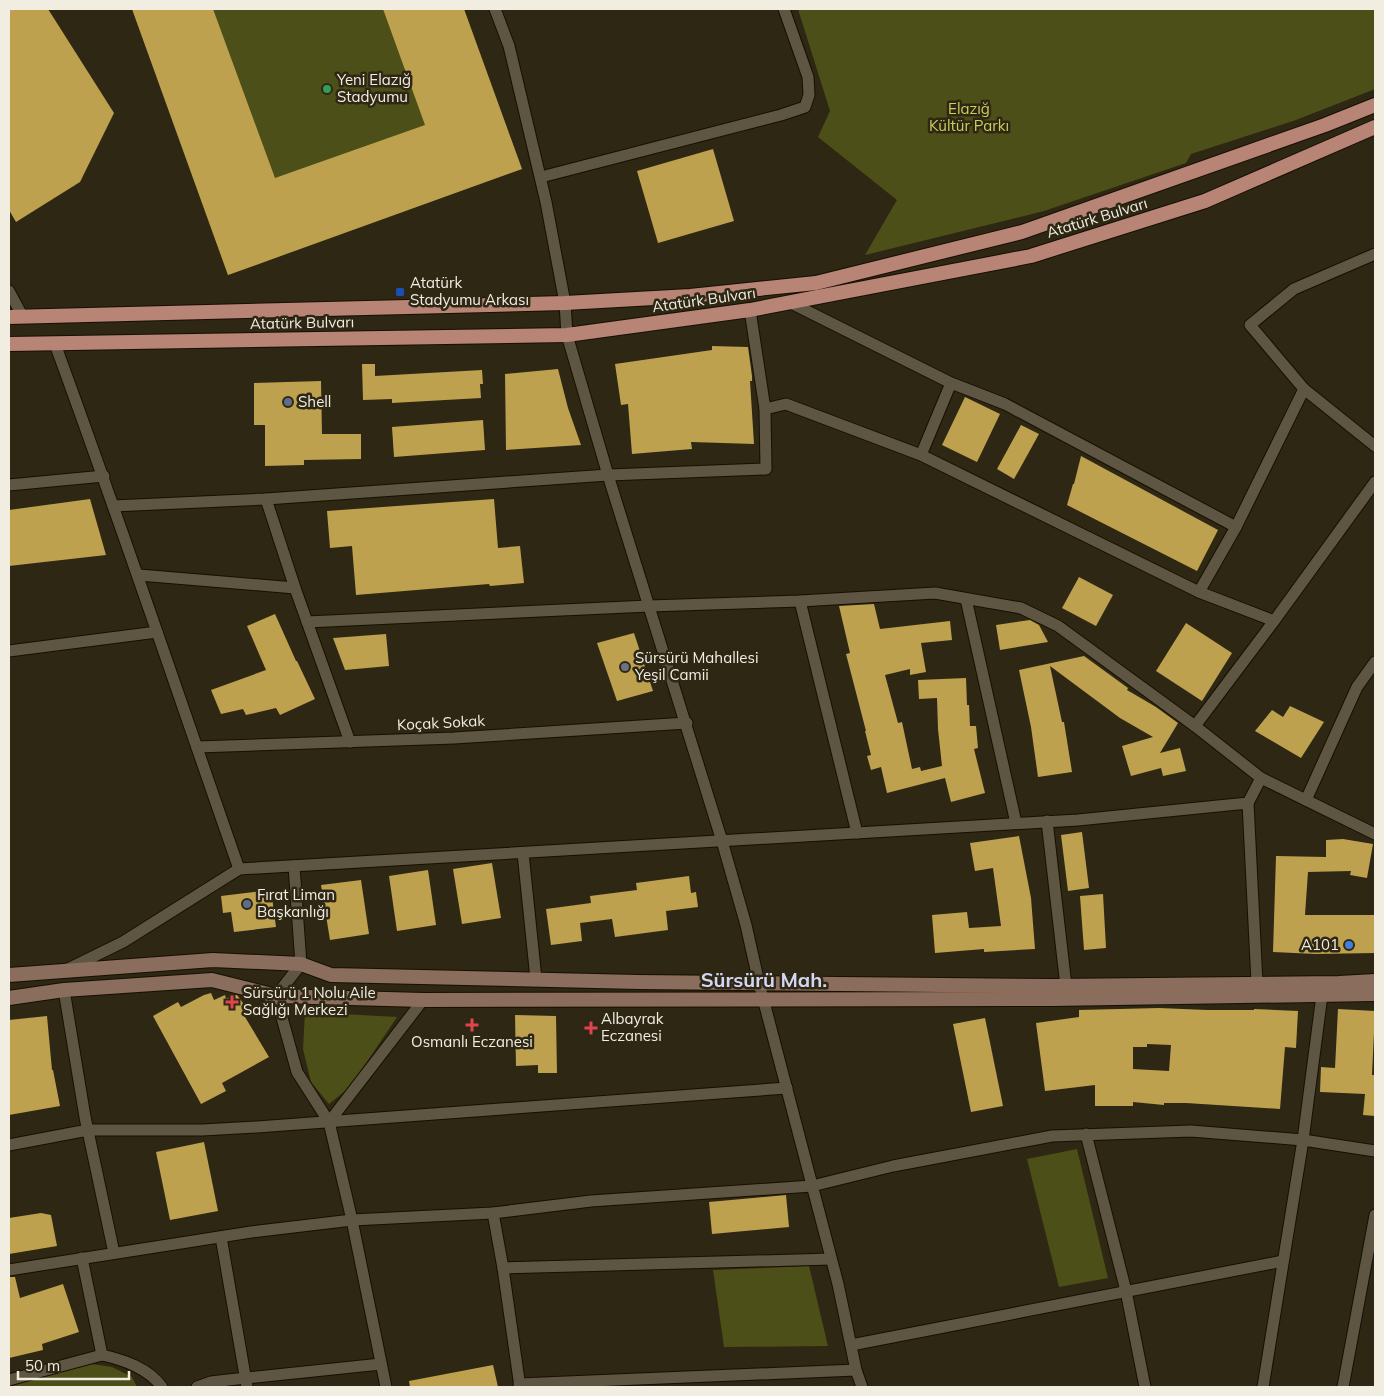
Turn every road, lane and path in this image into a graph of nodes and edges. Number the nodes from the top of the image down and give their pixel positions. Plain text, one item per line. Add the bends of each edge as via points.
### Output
1 (495, 9) edge
2 (784, 9) edge
3 (1375, 105) edge
4 (1375, 127) edge
5 (540, 176) junction
6 (1374, 256) edge
7 (9, 291) edge
8 (565, 303) junction
9 (790, 303) junction
10 (750, 310) junction
11 (16, 317) edge
12 (567, 335) junction
13 (9, 344) edge
14 (55, 344) junction
15 (951, 383) junction
16 (1304, 389) junction
17 (764, 409) junction
18 (1373, 440) edge
19 (921, 455) junction
20 (608, 475) junction
21 (104, 476) junction
22 (1375, 482) edge
23 (9, 485) edge
24 (266, 499) junction
25 (113, 506) junction
26 (1236, 527) junction
27 (139, 575) junction
28 (295, 588) junction
29 (1200, 592) junction
30 (966, 599) junction
31 (800, 601) junction
32 (649, 606) junction
33 (1274, 621) junction
34 (307, 622) junction
35 (157, 632) junction
36 (9, 651) edge
37 (1375, 662) edge
38 (687, 723) junction
39 (1195, 726) junction
40 (350, 742) junction
41 (197, 747) junction
42 (1261, 778) junction
43 (1306, 800) junction
44 (1248, 803) junction
45 (1047, 822) junction
46 (1016, 823) junction
47 (857, 833) junction
48 (1375, 834) edge
49 (722, 841) junction
50 (523, 853) junction
51 (294, 866) junction
52 (239, 869) junction
53 (301, 964) junction
54 (67, 970) junction
55 (9, 975) edge
56 (536, 979) junction
57 (1375, 981) edge
58 (759, 983) junction
59 (1258, 984) junction
60 (1066, 986) junction
61 (64, 990) junction
62 (1375, 994) edge
63 (1322, 995) junction
64 (276, 996) junction
65 (9, 998) edge
66 (764, 999) junction
67 (423, 1000) junction
68 (786, 1088) junction
69 (330, 1122) junction
70 (88, 1130) junction
71 (1086, 1134) junction
72 (1303, 1140) junction
73 (9, 1145) edge
74 (1375, 1151) edge
75 (812, 1186) junction
76 (493, 1213) junction
77 (1375, 1215) edge
78 (352, 1220) junction
79 (221, 1237) junction
80 (114, 1253) junction
81 (82, 1258) junction
82 (832, 1259) junction
83 (1283, 1261) junction
84 (503, 1268) junction
85 (9, 1270) edge
86 (1126, 1291) junction
87 (851, 1344) junction
88 (102, 1355) junction
89 (381, 1364) junction
90 (856, 1370) junction
91 (9, 1380) edge
92 (246, 1382) edge
93 (519, 1385) edge
94 (162, 1387) edge
95 (197, 1387) edge
96 (386, 1387) edge
97 (862, 1387) edge
98 (1144, 1387) edge
99 (1263, 1387) edge
100 (1343, 1387) edge

1 - 5 street via 509,46
2 - 5 street via 808,77 809,95 805,107
3 - 8 main road, Atatürk Bulvarı via 1022,232 816,283 690,296
4 - 9 main road, Atatürk Bulvarı via 1205,201 1031,256
5 - 8 street
6 - 16 street via 1294,288 1250,325
7 - 11 street
8 - 11 main road, Atatürk Bulvarı
8 - 12 street
9 - 10 main road, Atatürk Bulvarı
9 - 15 street
10 - 12 main road, Atatürk Bulvarı
10 - 17 street
12 - 14 main road, Atatürk Bulvarı
12 - 20 street
13 - 14 main road, Atatürk Bulvarı
14 - 21 street
15 - 19 street
15 - 26 street via 1005,404
16 - 18 street
16 - 26 street
17 - 19 street via 786,404
17 - 20 street via 766,468
19 - 29 street
20 - 24 street
20 - 32 street
21 - 23 street
21 - 25 street
22 - 33 street
24 - 25 street
24 - 28 street
25 - 27 street
26 - 29 street
27 - 28 street
27 - 35 street
28 - 34 street
29 - 33 street
30 - 31 street via 935,593
30 - 39 street via 1021,608 1058,626
30 - 46 street
31 - 32 street
31 - 47 street
32 - 34 street
32 - 38 street
33 - 39 street
34 - 40 street
35 - 36 street
35 - 41 street
37 - 43 street via 1357,687
38 - 40 street, Koçak Sokak
38 - 49 street
39 - 42 street
40 - 41 street, Koçak Sokak
41 - 52 street
42 - 43 street
42 - 44 street
43 - 48 street
44 - 45 street
44 - 59 street
45 - 46 street
45 - 60 street
46 - 47 street
47 - 49 street
49 - 50 street
49 - 58 street
50 - 51 street
50 - 56 street
51 - 52 street
51 - 53 street
52 - 54 street via 123,942
53 - 54 main road via 213,960
53 - 56 main road via 331,974
53 - 64 street
54 - 55 main road
56 - 58 main road
57 - 59 main road
58 - 60 main road
58 - 66 street
59 - 60 main road
61 - 64 main road via 212,980
61 - 65 main road
61 - 70 street
62 - 63 main road
63 - 66 main road
63 - 72 street
64 - 67 main road
64 - 69 street via 297,1072
66 - 67 main road
66 - 68 street
67 - 69 street
68 - 69 street
68 - 75 street
69 - 70 street via 202,1130
69 - 78 street
70 - 73 street
70 - 80 street
71 - 72 street via 1191,1131
71 - 75 street via 1052,1136 970,1151
71 - 86 street
72 - 74 street
72 - 83 street
75 - 76 street via 591,1201
75 - 82 street
76 - 78 street
76 - 84 street
77 - 100 street
78 - 79 street
78 - 89 street
79 - 80 street
79 - 92 street
80 - 81 street
81 - 85 street
81 - 88 street
82 - 84 street
82 - 87 street
83 - 86 street
83 - 99 street
84 - 93 street
86 - 87 street
86 - 98 street
87 - 90 street
88 - 91 street
88 - 94 street via 137,1366 153,1376
89 - 92 street
89 - 96 street
90 - 93 street
90 - 97 street
92 - 95 street via 211,1382

